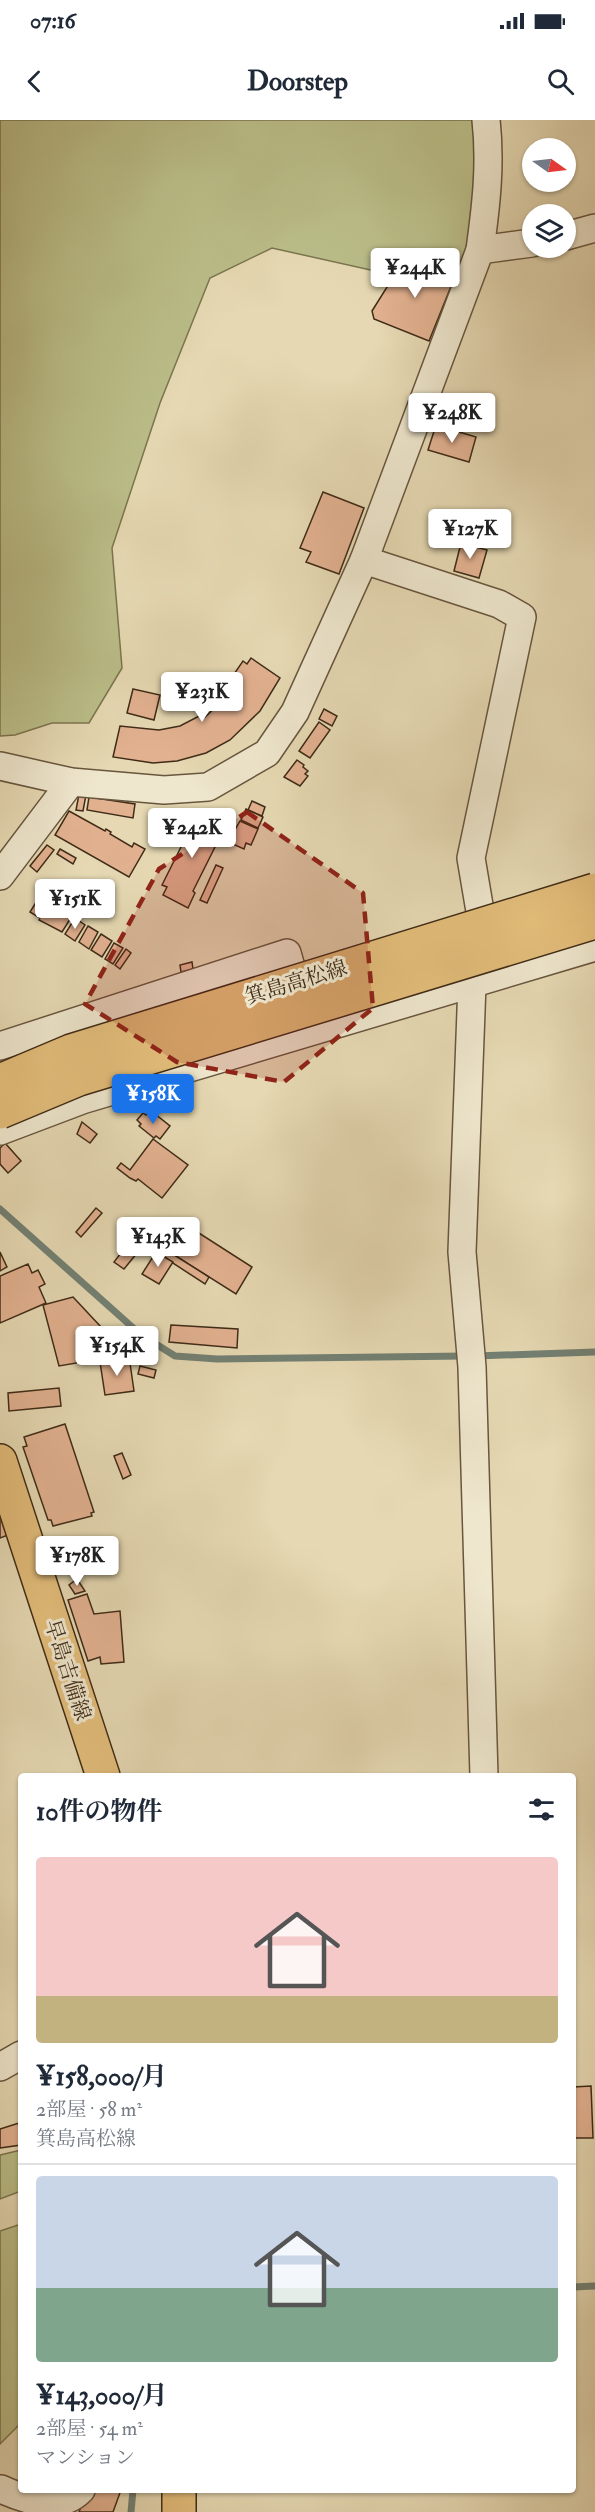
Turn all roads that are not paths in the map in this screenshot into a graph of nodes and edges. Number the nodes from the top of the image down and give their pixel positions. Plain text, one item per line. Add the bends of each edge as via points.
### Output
1 (486, 120) edge
2 (595, 228) edge
3 (576, 233) edge
4 (522, 244) edge
5 (480, 250) junction
6 (364, 560) junction
7 (0, 766) edge
8 (71, 782) junction
9 (0, 876) edge
10 (595, 890) edge
11 (595, 922) edge
12 (595, 946) edge
13 (472, 984) junction
14 (309, 1032) junction
15 (0, 1046) edge
16 (0, 1081) edge
17 (0, 1112) edge
18 (0, 1131) edge
19 (0, 1461) edge
20 (102, 1773) edge
21 (484, 1773) edge
22 (18, 2057) edge
23 (0, 2067) edge
24 (1, 2489) edge
25 (78, 2493) edge
26 (179, 2493) edge
27 (179, 2512) edge

1 - 5 street via 487,196
2 - 3 street
4 - 5 street
5 - 6 street
6 - 8 street via 295,712 267,753 208,787 164,790
6 - 13 street via 499,604 522,617 471,858 483,929
7 - 8 street
8 - 9 street
10 - 16 main road, 箕島高松線, bridge via 71,1051
11 - 17 main road, 箕島高松線, bridge via 79,1079
12 - 13 street
13 - 14 street
13 - 21 street via 462,1252 472,1359
14 - 15 street via 287,953
14 - 18 street via 82,1100
19 - 20 main road, 早島吉備線
22 - 23 street
24 - 25 street via 27,2501 61,2502
26 - 27 main road

